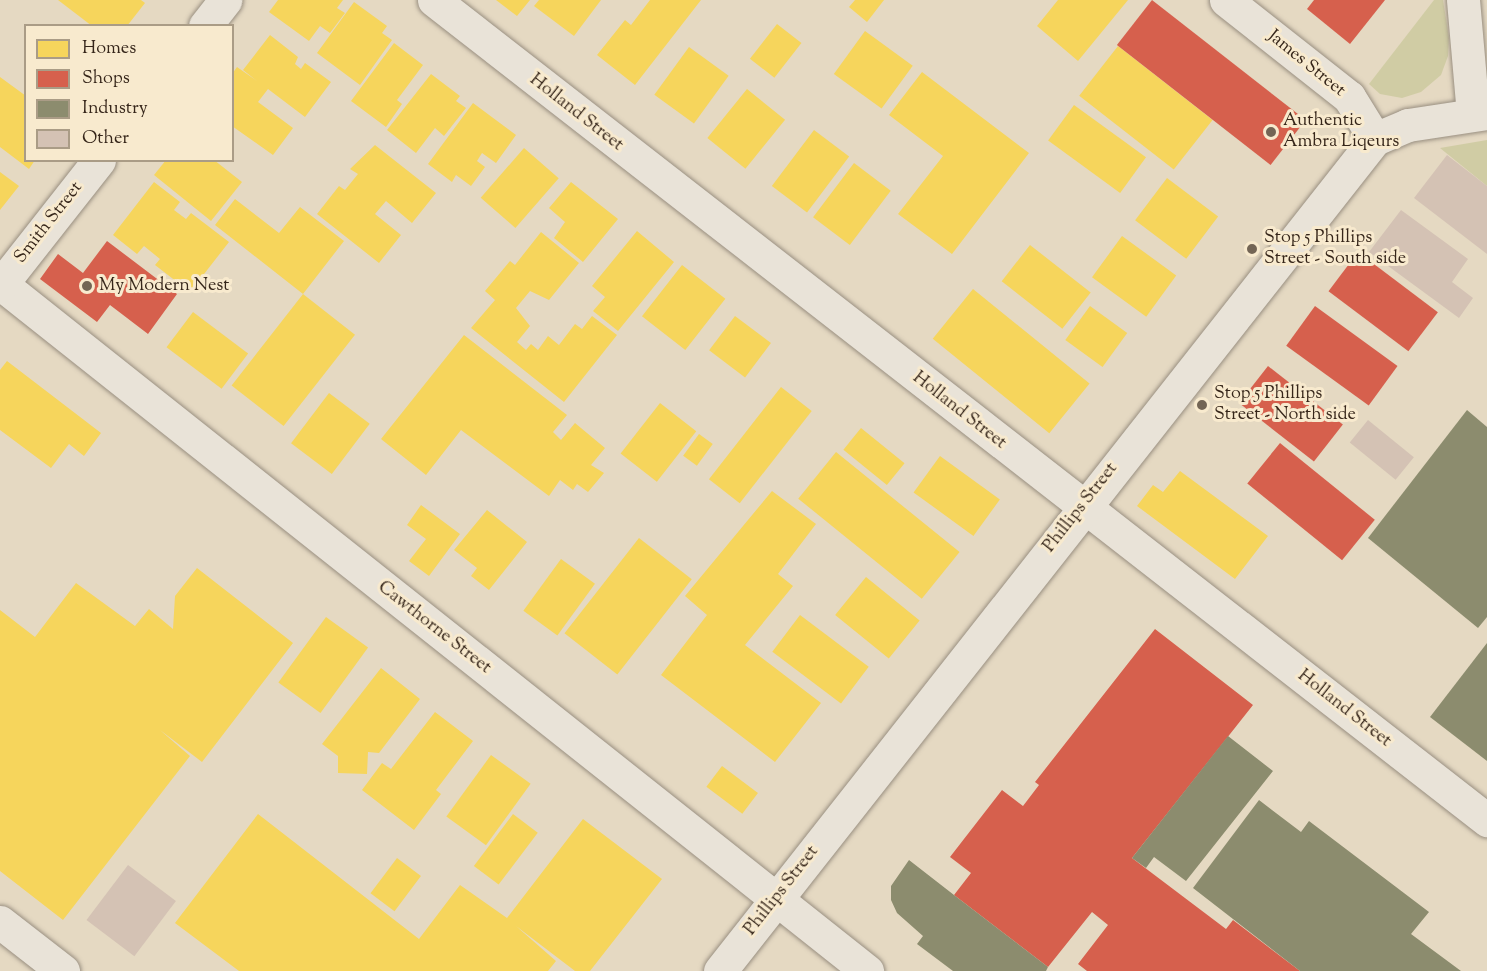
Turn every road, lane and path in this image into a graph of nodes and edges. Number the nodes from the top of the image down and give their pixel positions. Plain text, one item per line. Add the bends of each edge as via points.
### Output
1 (225, 0) edge
2 (434, 0) edge
3 (1226, 0) edge
4 (1471, 3) edge
5 (207, 24) edge
6 (1480, 113) edge
7 (1375, 138) junction
8 (97, 162) edge
9 (0, 285) edge
10 (1082, 507) junction
11 (1487, 820) edge
12 (776, 900) junction
13 (0, 922) edge
14 (63, 971) edge
15 (720, 971) edge
16 (867, 971) edge

1 - 5 street
2 - 10 street, Holland Street
3 - 7 street, James Street via 1349,97
4 - 6 street
6 - 7 street via 1408,125
7 - 10 street, Phillips Street
8 - 9 street, Smith Street
9 - 12 street, Cawthorne Street
10 - 11 street, Holland Street
10 - 12 street, Phillips Street
12 - 15 street, Phillips Street
12 - 16 street, Cawthorne Street
13 - 14 street

